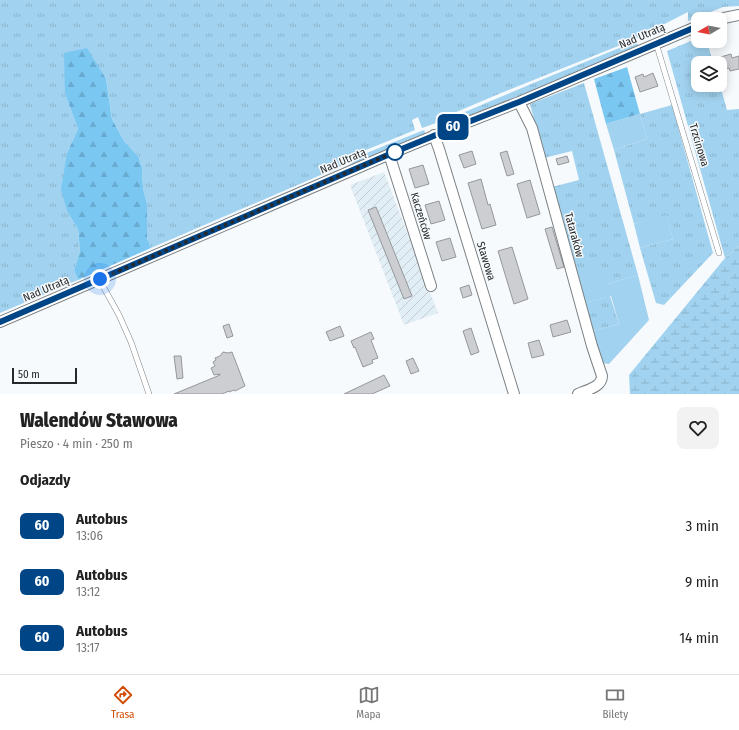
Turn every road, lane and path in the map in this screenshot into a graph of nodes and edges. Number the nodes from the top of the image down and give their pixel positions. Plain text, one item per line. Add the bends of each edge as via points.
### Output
1 (739, 15) edge
2 (727, 17) edge
3 (691, 29) edge
4 (656, 43) junction
5 (519, 102) junction
6 (434, 135) junction
7 (389, 154) junction
8 (719, 254) dead end
9 (100, 279) junction
10 (431, 286) dead end
11 (0, 322) edge
12 (149, 394) edge
13 (514, 394) edge
14 (578, 394) edge

1 - 2 street
3 - 4 street, Nad Utratą
4 - 5 street, Nad Utratą
4 - 8 lane, Trzcinowa
5 - 6 street, Nad Utratą
5 - 14 street, Tataraków via 532,128 602,376 598,386
6 - 7 street, Nad Utratą
6 - 13 street, Stawowa
7 - 9 street, Nad Utratą
7 - 10 street, Kaczeńców
9 - 11 street, Nad Utratą
9 - 12 lane via 131,342

